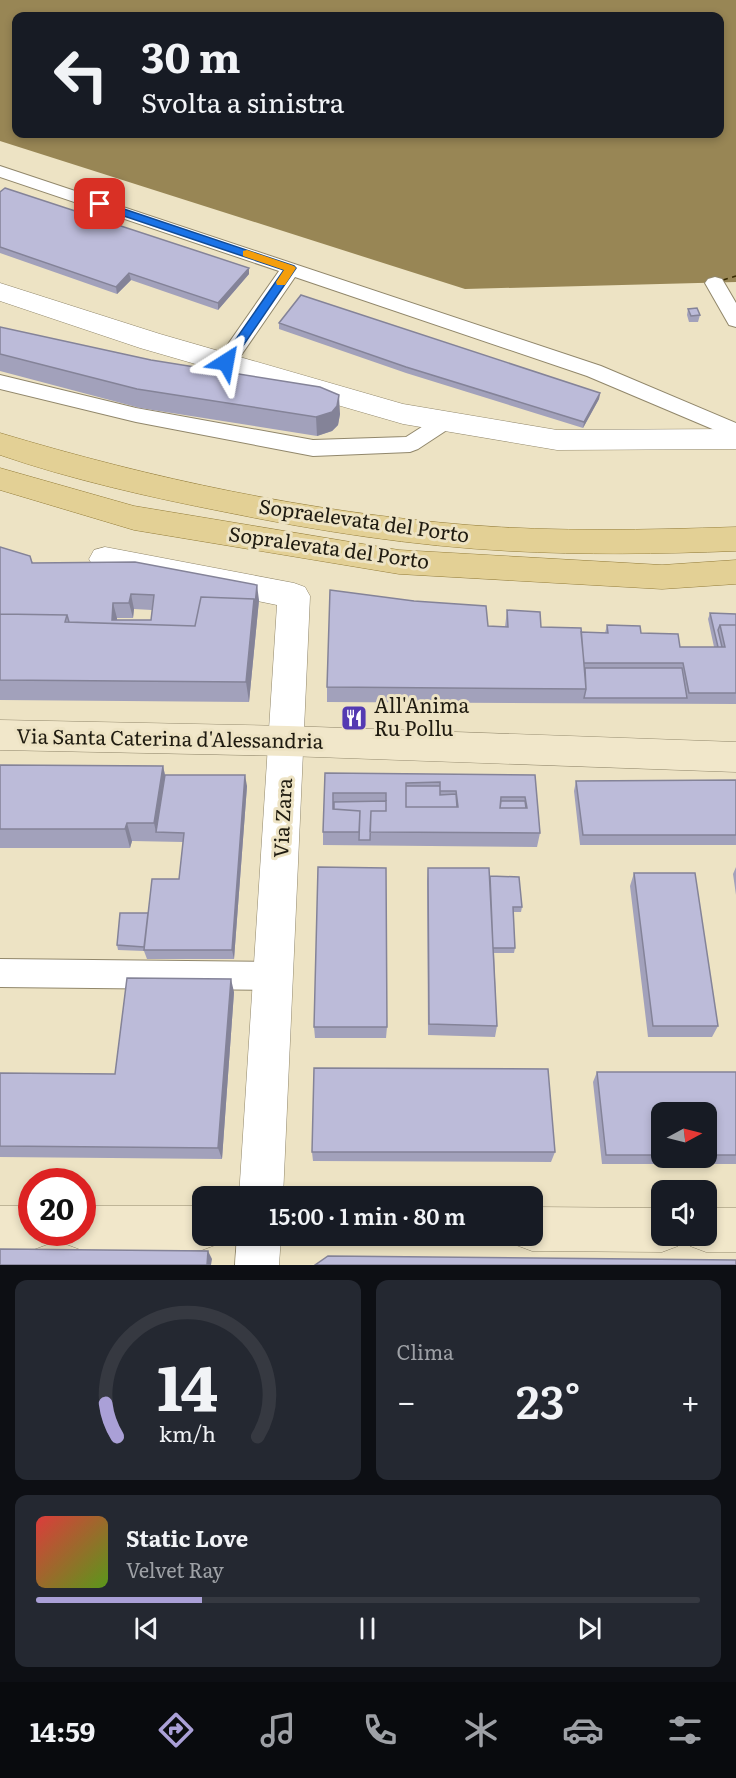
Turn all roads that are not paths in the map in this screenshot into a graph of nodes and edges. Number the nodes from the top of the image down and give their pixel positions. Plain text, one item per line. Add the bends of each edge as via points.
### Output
1 (0, 171) edge
2 (291, 268) junction
3 (715, 283) dead end
4 (0, 292) edge
5 (736, 320) edge
6 (226, 362) junction
7 (0, 382) edge
8 (446, 421) junction
9 (736, 431) edge
10 (736, 439) edge
11 (0, 444) edge
12 (0, 479) edge
13 (736, 539) edge
14 (105, 559) dead end
15 (736, 572) edge
16 (0, 735) edge
17 (288, 741) junction
18 (736, 757) edge
19 (0, 973) edge
20 (274, 976) junction
21 (262, 1186) edge
22 (0, 1228) edge
23 (18, 1228) edge
24 (96, 1228) edge
25 (192, 1228) edge
26 (543, 1229) edge
27 (651, 1230) edge
28 (717, 1230) edge
29 (736, 1230) edge
30 (258, 1246) edge
31 (257, 1265) edge

1 - 2 lane
2 - 6 lane
2 - 9 lane via 594,371
3 - 5 lane
4 - 6 street
6 - 8 street via 403,414
7 - 8 lane via 136,415 313,448 410,444
8 - 10 street via 557,440
11 - 13 main road, Sopraelevata del Porto via 214,499 294,515 422,532 648,542
12 - 15 main road, Sopralevata del Porto via 134,518 399,562 662,577
14 - 17 street, Via Zara via 294,596
16 - 17 street, Via Santa Caterina d'Alessandria
17 - 18 street, Via Santa Caterina d'Alessandria
17 - 20 street, Via Zara
19 - 20 lane
20 - 21 street, Via Zara
22 - 23 street
24 - 25 street
26 - 27 street
28 - 29 street
30 - 31 street

